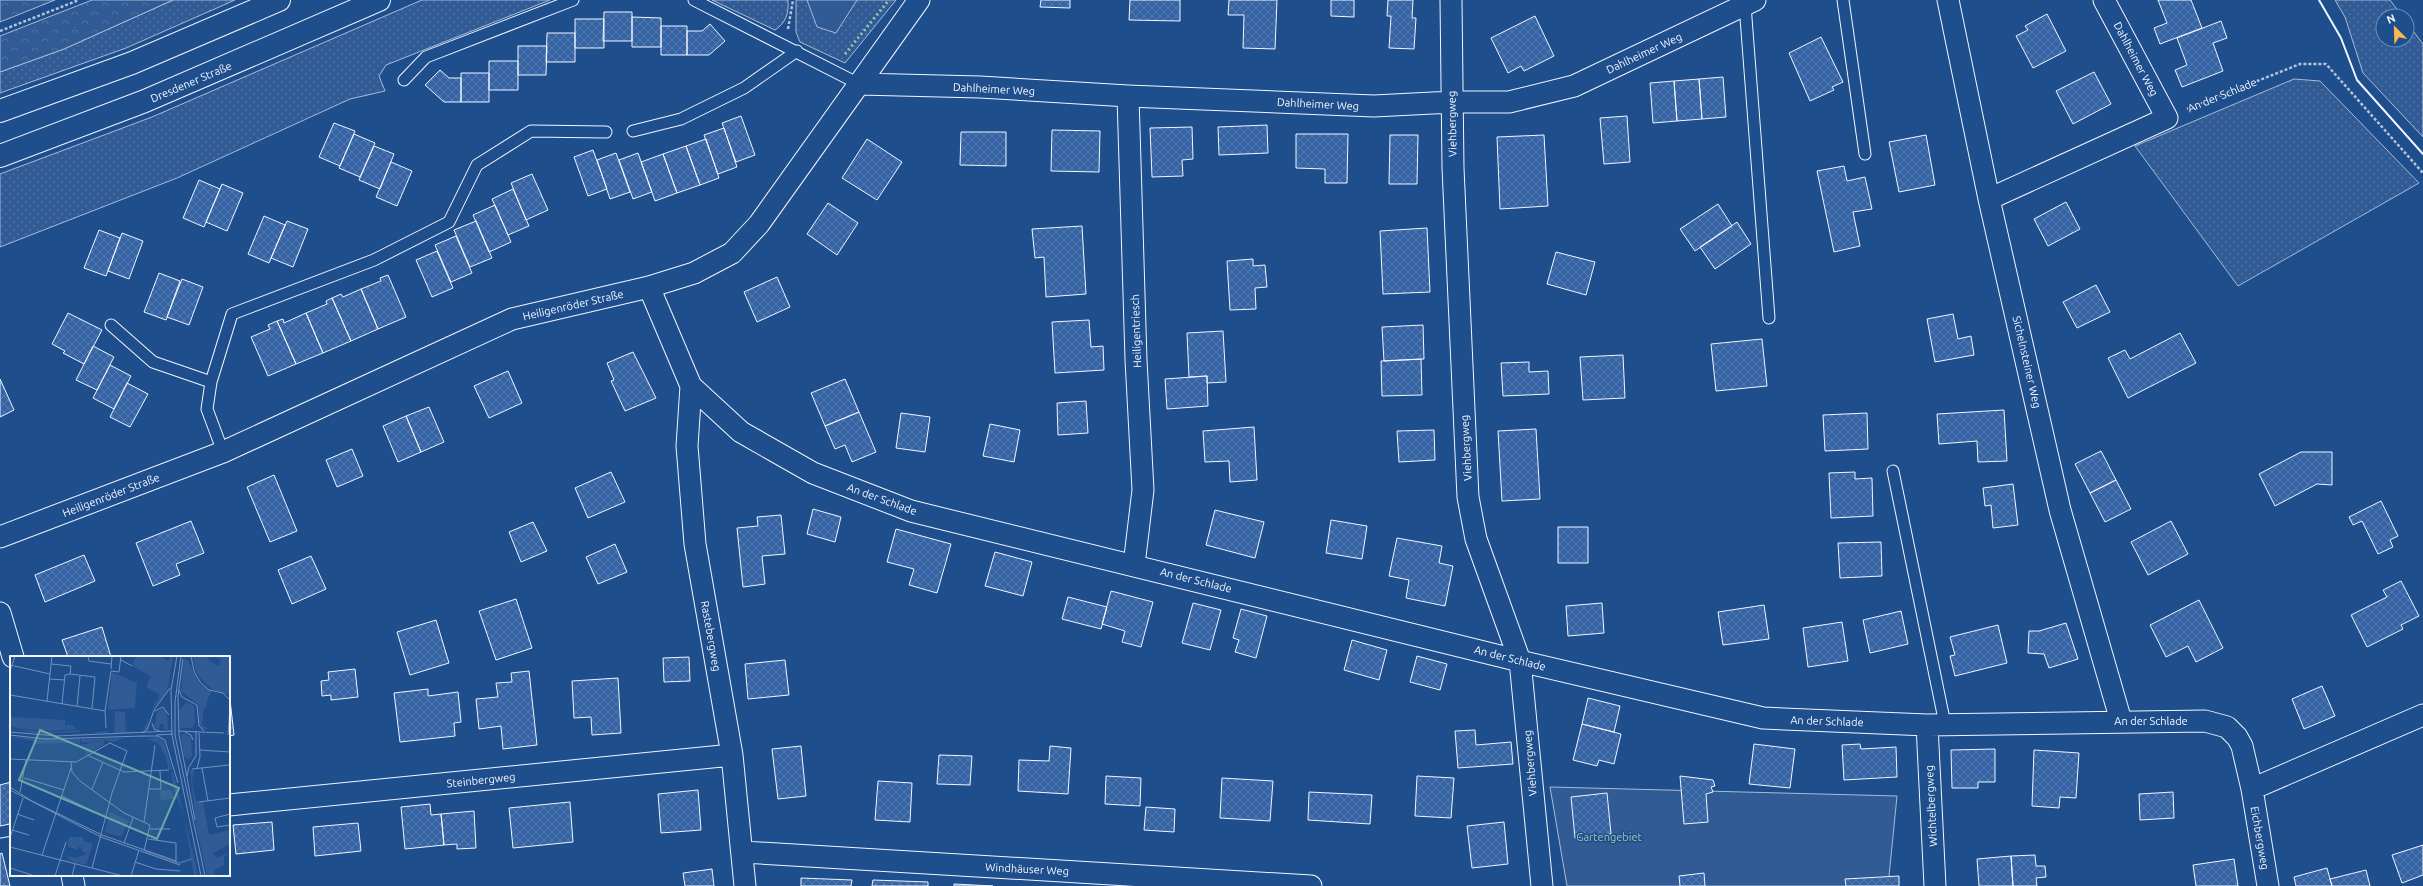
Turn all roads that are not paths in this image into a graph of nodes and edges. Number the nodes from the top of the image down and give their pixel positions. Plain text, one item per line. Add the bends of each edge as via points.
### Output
1 (279, 0) edge
2 (379, 0) edge
3 (573, 0) edge
4 (694, 0) edge
5 (919, 0) edge
6 (1451, 0) edge
7 (1843, 0) edge
8 (1948, 0) edge
9 (2104, 0) edge
10 (1750, 3) edge
11 (797, 51) junction
12 (404, 80) dead end
13 (860, 84) junction
14 (1128, 96) junction
15 (1452, 102) junction
16 (0, 111) edge
17 (633, 131) dead end
18 (606, 132) dead end
19 (1865, 154) dead end
20 (0, 156) edge
21 (1989, 199) junction
22 (650, 287) junction
23 (1769, 318) dead end
24 (111, 325) dead end
25 (211, 382) junction
26 (691, 386) junction
27 (223, 452) junction
28 (1893, 471) dead end
29 (0, 538) edge
30 (1134, 565) junction
31 (0, 613) edge
32 (13, 656) edge
33 (1520, 661) junction
34 (2423, 715) edge
35 (2121, 721) junction
36 (1936, 724) junction
37 (732, 755) junction
38 (2252, 789) junction
39 (230, 805) edge
40 (10, 830) edge
41 (0, 832) edge
42 (743, 852) junction
43 (72, 876) edge
44 (74, 886) edge
45 (745, 886) edge
46 (1310, 886) edge
47 (1542, 886) edge
48 (1935, 886) edge
49 (2268, 886) edge

1 - 16 main road via 132,63
2 - 20 main road, Dresdener Straße via 145,101
3 - 12 lane via 426,57
4 - 11 lane
5 - 13 street, Heiligenröder Straße
6 - 15 street, Viehbergweg
7 - 19 lane
8 - 21 street, Sichelnsteiner Weg
9 - 21 street, Dahlheimer Weg via 2167,118
10 - 15 street, Dahlheimer Weg via 1574,86 1509,102
10 - 23 lane
11 - 13 lane
11 - 17 lane via 744,88 682,119
13 - 14 street, Dahlheimer Weg via 980,87
13 - 22 street, Heiligenröder Straße via 759,224 732,253 694,273
14 - 15 street, Dahlheimer Weg via 1374,106
14 - 30 street, Heiligentriesch via 1136,360 1143,490
15 - 33 street, Viehbergweg via 1468,497 1476,539
18 - 25 lane via 531,131 477,165 449,222 374,260 232,314
21 - 35 street, Sichelnsteiner Weg via 2060,510
22 - 26 street, An der Schlade
22 - 27 street, Heiligenröder Straße via 512,319
24 - 25 lane via 153,362
25 - 27 lane via 207,409
26 - 30 street, An der Schlade via 741,432 813,473 911,511
26 - 37 street, Rastebergweg via 687,446 695,544
27 - 29 street, Heiligenröder Straße
28 - 36 lane
30 - 33 street, An der Schlade
31 - 32 street
33 - 36 street, An der Schlade via 1763,718
33 - 47 street, Viehbergweg
34 - 38 street
35 - 36 street, An der Schlade
35 - 38 street, An der Schlade via 2205,722 2227,726 2242,746
36 - 48 street, Wichtelbergweg
37 - 39 street, Steinbergweg
37 - 42 street, Rastebergweg
38 - 49 street, Eichbergweg
40 - 41 lane
42 - 45 street, Rastebergweg
42 - 46 street, Windhäuser Weg
43 - 44 street

